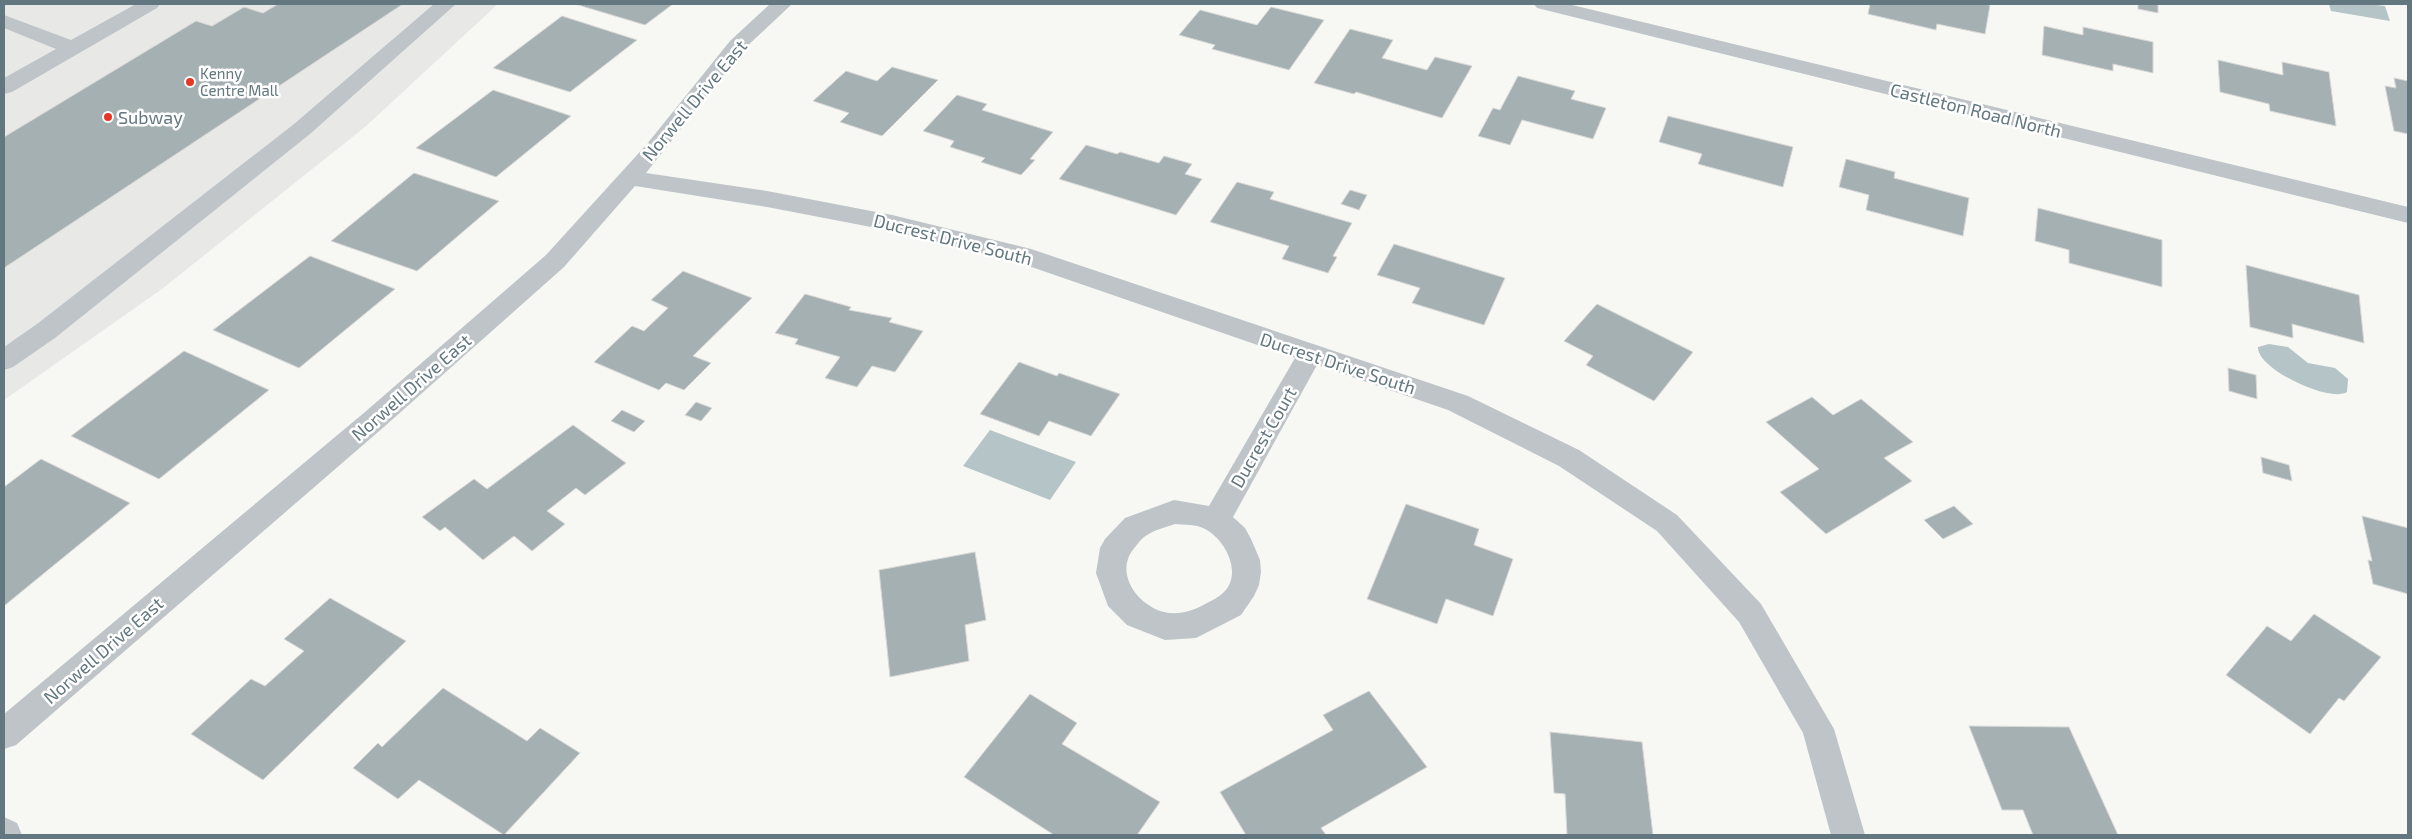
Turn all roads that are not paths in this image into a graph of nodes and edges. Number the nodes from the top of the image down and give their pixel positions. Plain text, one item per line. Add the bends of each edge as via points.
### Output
1 (150, 4) edge
2 (446, 4) edge
3 (782, 4) edge
4 (1544, 4) edge
5 (4, 21) edge
6 (73, 48) junction
7 (4, 87) edge
8 (629, 178) junction
9 (2408, 216) edge
10 (1310, 354) junction
11 (4, 360) edge
12 (1216, 521) junction
13 (4, 734) edge
14 (1848, 835) edge

1 - 6 street
2 - 11 street via 302,129
3 - 8 street, Norwell Drive East via 737,45
4 - 9 street, Castleton Road North
5 - 6 street
6 - 7 street
8 - 10 street, Ducrest Drive South via 767,198 892,223 1022,255
8 - 13 street, Norwell Drive East via 555,261 376,419
10 - 12 street, Ducrest Court
10 - 14 street, Ducrest Drive South via 1458,402 1569,458 1667,523 1750,613 1818,729
12 - 12 street via 1232,533 1243,550 1247,568 1243,587 1233,604 1215,618 1193,626 1170,627 1147,621 1129,610 1116,594 1110,576 1112,557 1120,540 1134,526 1174,512 1196,514

